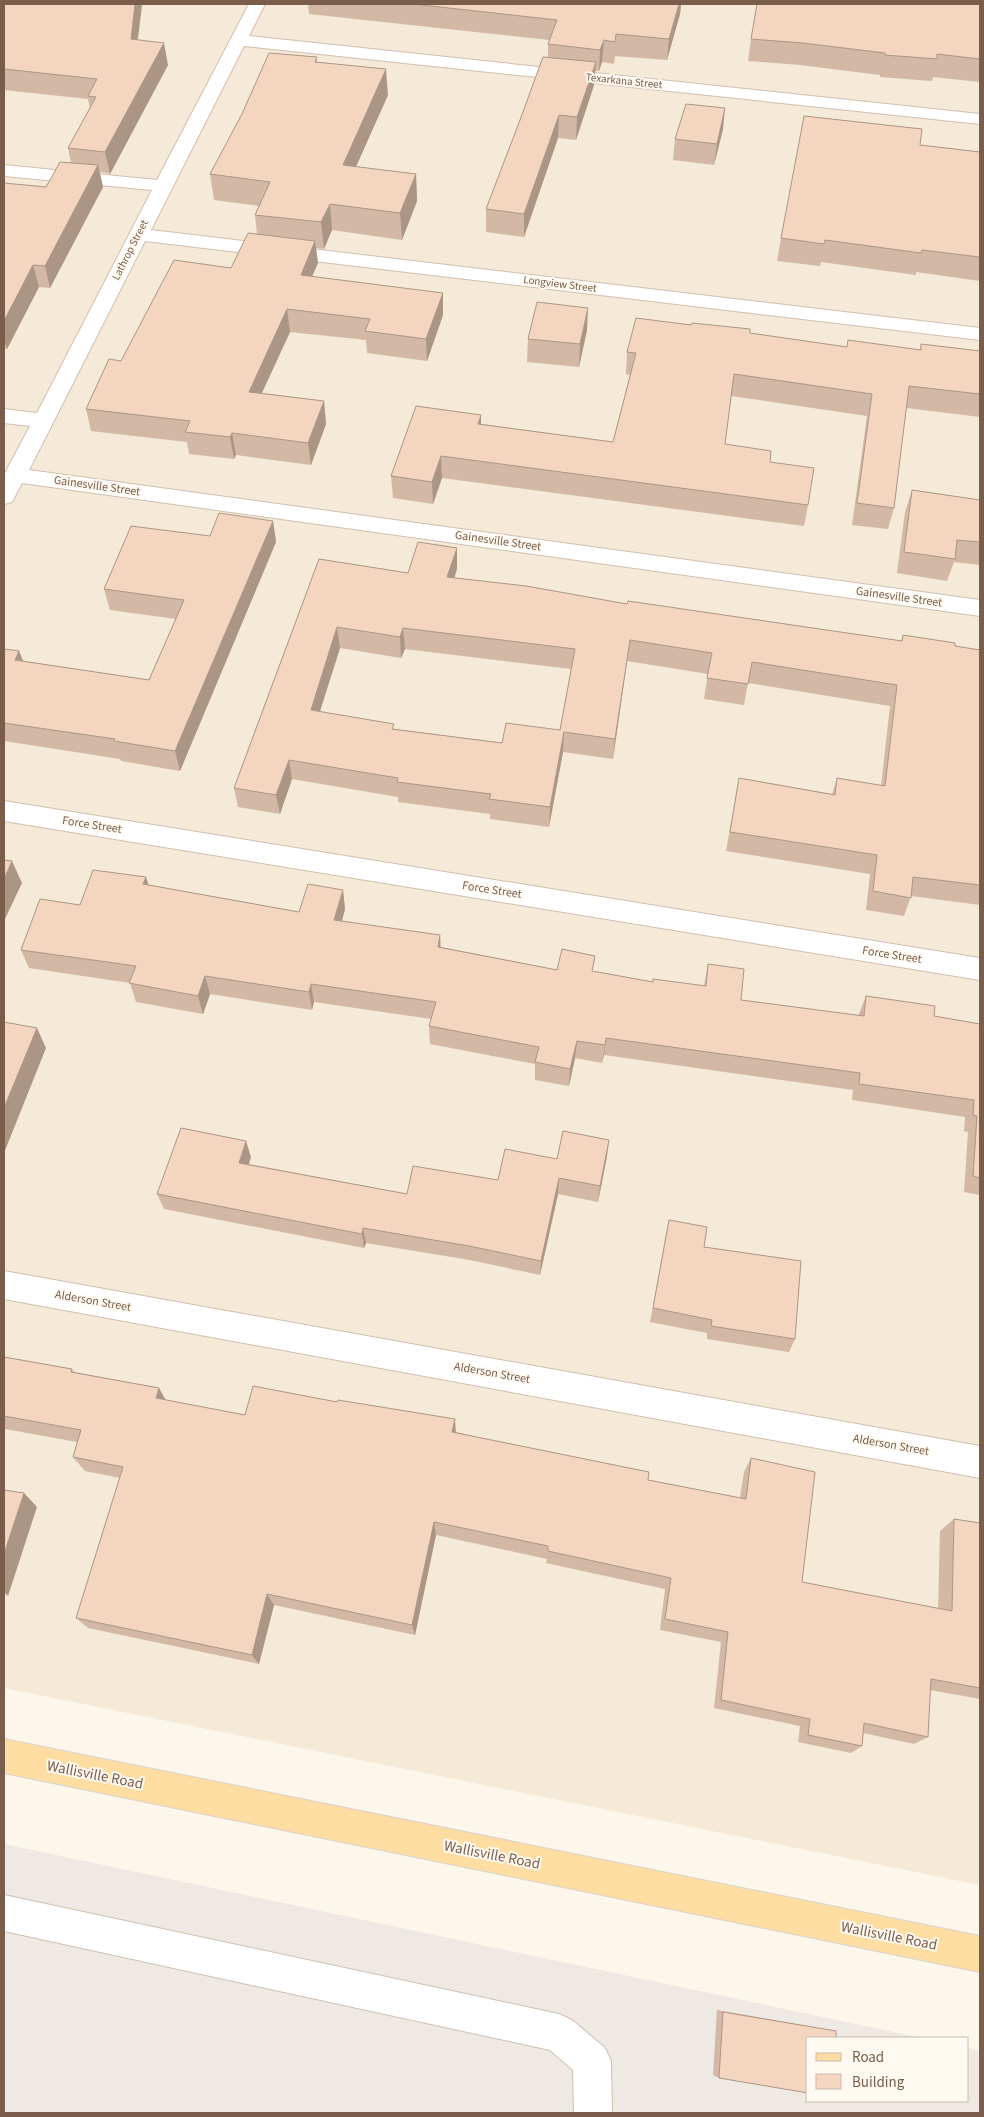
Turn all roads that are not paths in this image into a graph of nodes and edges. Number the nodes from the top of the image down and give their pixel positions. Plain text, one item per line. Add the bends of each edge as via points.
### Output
1 (250, 4) edge
2 (239, 40) junction
3 (980, 119) edge
4 (4, 170) edge
5 (163, 186) junction
6 (139, 234) junction
7 (980, 334) edge
8 (4, 416) edge
9 (43, 421) junction
10 (15, 475) junction
11 (4, 497) edge
12 (980, 608) edge
13 (4, 811) edge
14 (980, 969) edge
15 (4, 1285) edge
16 (980, 1462) edge
17 (4, 1756) edge
18 (4, 1913) edge
19 (980, 1954) edge
20 (593, 2113) edge

1 - 2 street, Lathrop Street
2 - 3 street, Texarkana Street
2 - 5 street, Lathrop Street
4 - 5 street
5 - 6 street, Lathrop Street
6 - 7 street, Longview Street
6 - 9 street, Lathrop Street
8 - 9 street
9 - 10 street, Lathrop Street
10 - 11 street, Lathrop Street
10 - 12 street, Gainesville Street
13 - 14 street, Force Street
15 - 16 street, Alderson Street
17 - 19 main road, Wallisville Road
18 - 20 street via 559,2033 592,2061

